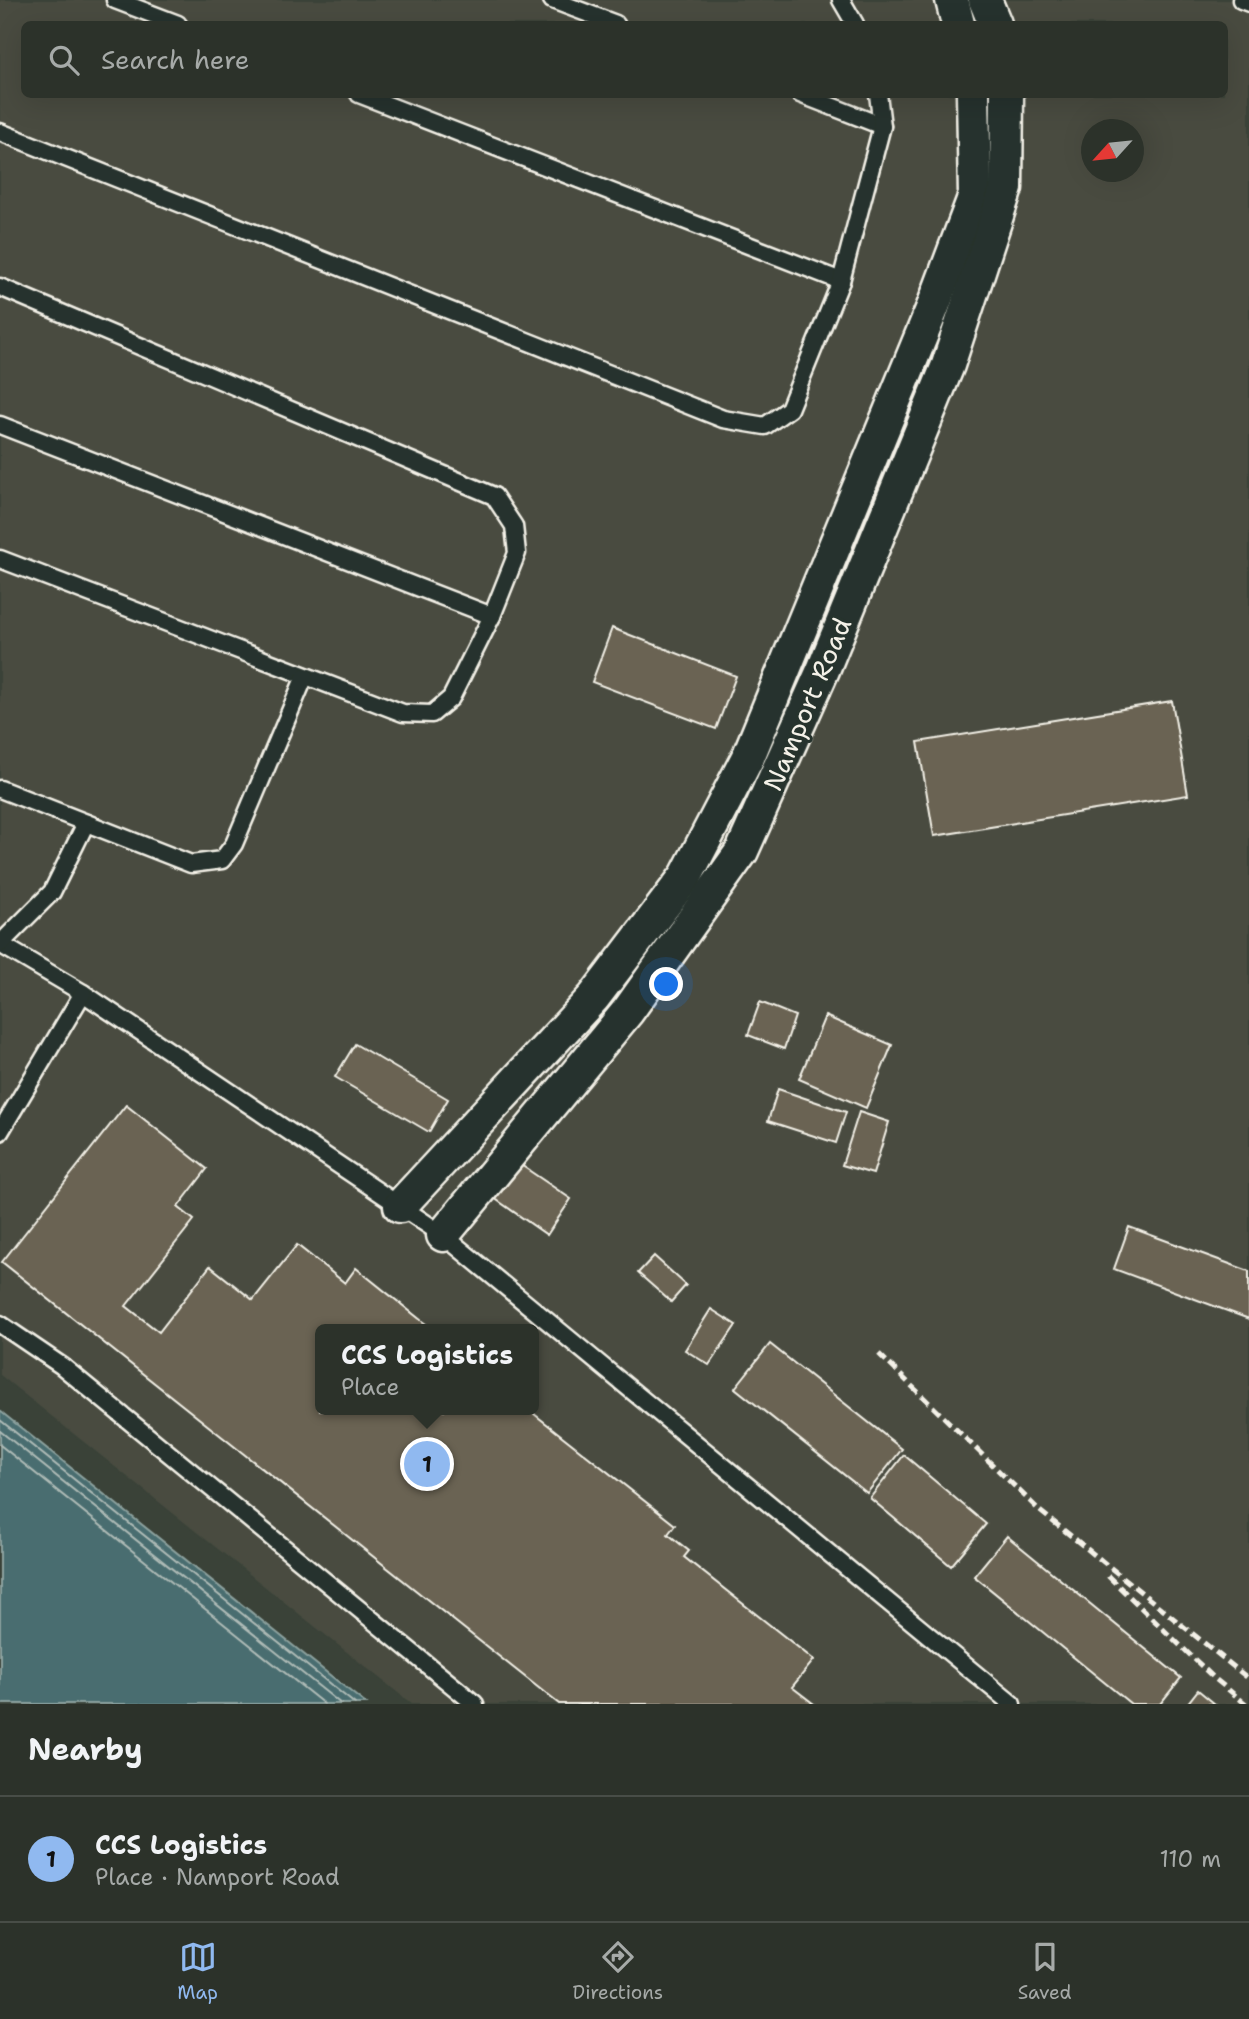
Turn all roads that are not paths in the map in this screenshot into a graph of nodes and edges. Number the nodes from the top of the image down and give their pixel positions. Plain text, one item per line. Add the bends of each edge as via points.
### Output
1 (115, 0) edge
2 (552, 0) edge
3 (841, 0) edge
4 (952, 0) edge
5 (985, 0) edge
6 (1241, 0) edge
7 (1249, 3) edge
8 (170, 21) edge
9 (609, 21) edge
10 (853, 21) edge
11 (957, 21) edge
12 (994, 21) edge
13 (369, 98) edge
14 (810, 98) edge
15 (878, 98) edge
16 (973, 98) edge
17 (1007, 98) edge
18 (882, 126) junction
19 (0, 132) edge
20 (841, 281) junction
21 (0, 288) edge
22 (0, 425) edge
23 (0, 559) edge
24 (492, 616) junction
25 (305, 676) junction
26 (0, 789) edge
27 (86, 823) junction
28 (0, 944) edge
29 (83, 993) junction
30 (0, 1132) edge
31 (400, 1206) junction
32 (443, 1235) junction
33 (0, 1324) edge
34 (474, 1704) edge
35 (1012, 1704) edge

1 - 8 lane
2 - 9 lane
3 - 10 lane
4 - 11 street
5 - 12 street
6 - 7 lane
13 - 20 lane
14 - 18 lane
15 - 18 lane
16 - 31 street via 975,195 749,755 686,876 594,997
17 - 32 street, Namport Road via 1006,188 947,365 823,670 742,851 628,1011
18 - 20 lane
19 - 20 lane via 723,419 765,426 789,409
21 - 24 lane via 494,496 514,526 517,553
22 - 24 lane
23 - 25 lane
24 - 25 lane via 451,698 432,714 403,713
25 - 27 lane via 234,844 222,860 191,864
26 - 27 lane
27 - 28 lane via 52,892
28 - 29 lane
29 - 30 lane
29 - 31 lane
31 - 32 lane
32 - 35 lane
33 - 34 lane via 61,1366

